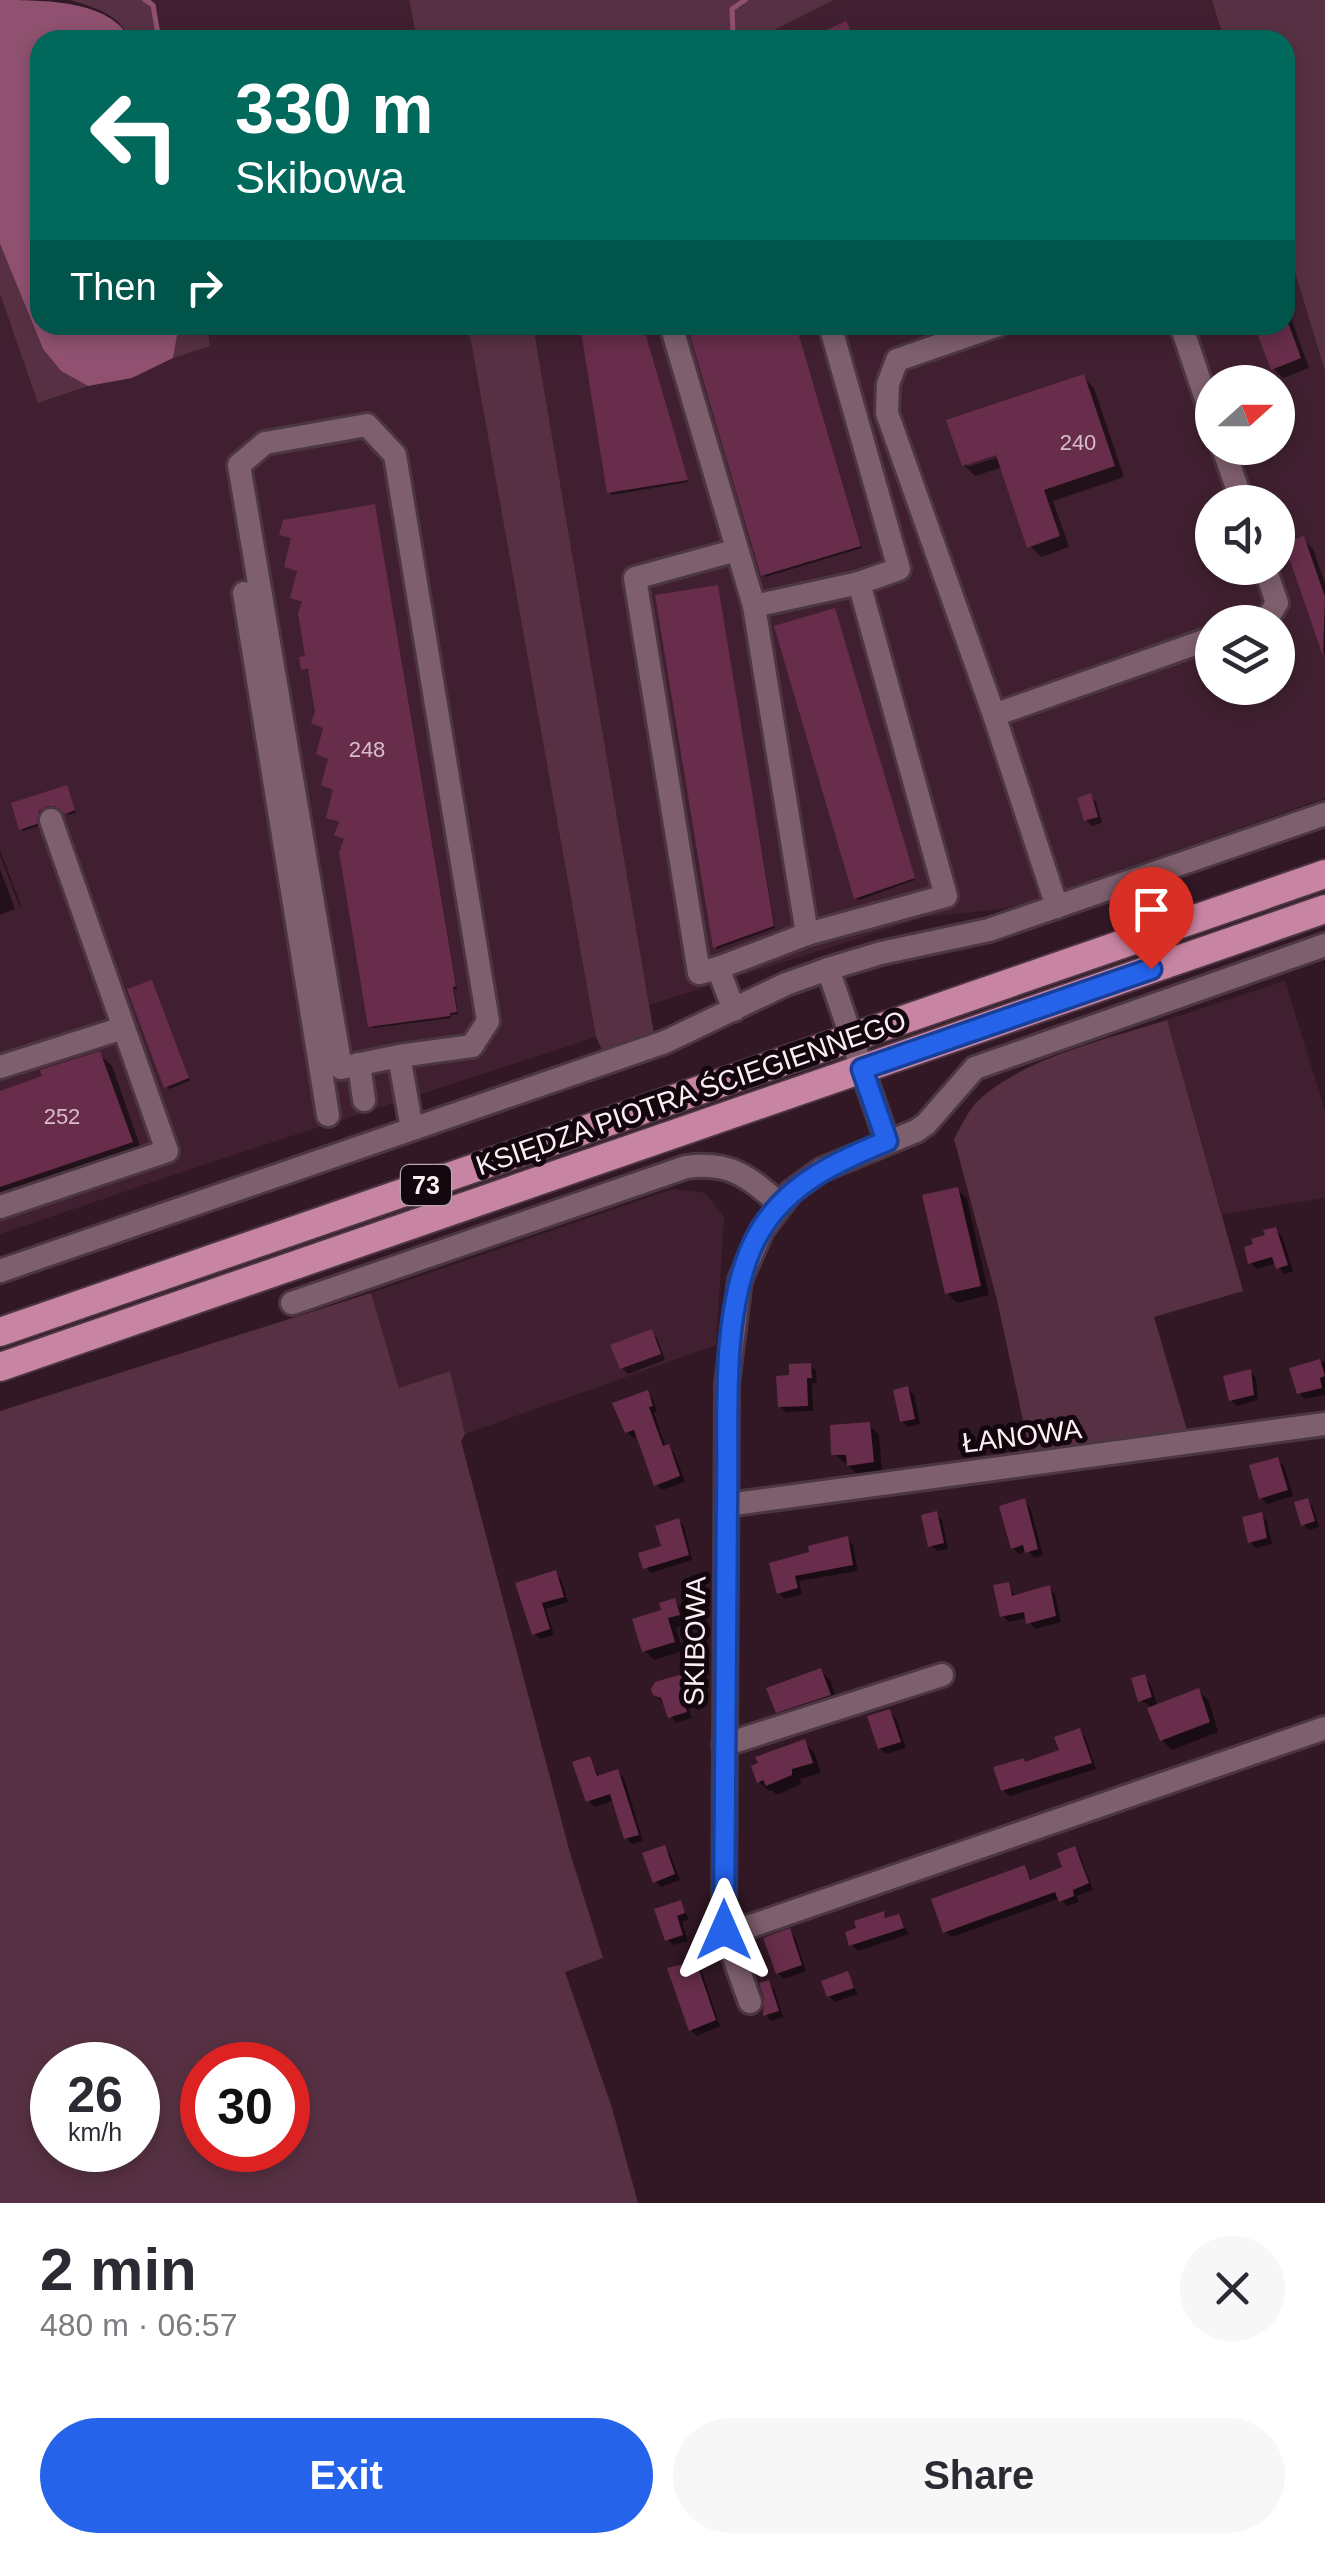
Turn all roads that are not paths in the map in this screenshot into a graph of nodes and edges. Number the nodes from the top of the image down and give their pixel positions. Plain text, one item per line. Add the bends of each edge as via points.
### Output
1 (674, 335) edge
2 (833, 335) edge
3 (969, 335) edge
4 (1184, 335) edge
5 (1195, 366) edge
6 (737, 550) junction
7 (859, 583) junction
8 (244, 594) dead end
9 (754, 606) junction
10 (1195, 644) edge
11 (994, 715) junction
12 (1325, 814) edge
13 (50, 820) dead end
14 (1325, 874) edge
15 (1057, 906) junction
16 (1325, 908) edge
17 (807, 934) junction
18 (1325, 945) edge
19 (718, 968) junction
20 (828, 968) junction
21 (734, 1010) junction
22 (124, 1028) junction
23 (852, 1037) junction
24 (399, 1056) junction
25 (350, 1066) junction
26 (0, 1068) edge
27 (862, 1069) junction
28 (364, 1100) dead end
29 (328, 1114) junction
30 (412, 1129) junction
31 (887, 1141) junction
32 (334, 1156) junction
33 (781, 1204) junction
34 (0, 1207) edge
35 (0, 1271) edge
36 (292, 1302) dead end
37 (0, 1332) edge
38 (0, 1367) edge
39 (1325, 1424) edge
40 (727, 1504) junction
41 (942, 1675) dead end
42 (1325, 1728) edge
43 (724, 1745) junction
44 (724, 1930) junction
45 (750, 2002) dead end

1 - 6 street
2 - 7 street via 900,569
3 - 11 street via 896,360 887,413
4 - 5 street
6 - 9 street
6 - 19 street via 636,578 699,973
7 - 9 street
7 - 17 street via 946,896
8 - 29 street
9 - 17 street
10 - 11 street
11 - 15 street
12 - 15 street
13 - 22 street
14 - 23 main road, KSIĘDZA PIOTRA ŚCIEGIENNEGO / 73
15 - 20 street via 989,930
16 - 27 main road, KSIĘDZA PIOTRA ŚCIEGIENNEGO / 73
17 - 19 street
18 - 31 street, SKIBOWA via 997,1058 966,1076 926,1124
19 - 21 street
20 - 21 street
20 - 23 street
21 - 30 street via 665,1042
22 - 26 street
22 - 34 street via 167,1151
23 - 27 street
23 - 37 main road, KSIĘDZA PIOTRA ŚCIEGIENNEGO / 73
24 - 25 street
24 - 25 street via 472,1046 488,1021 395,455 367,425 265,442 239,466
24 - 30 street
25 - 28 street
25 - 29 street
27 - 31 street
27 - 38 main road, KSIĘDZA PIOTRA ŚCIEGIENNEGO / 73
29 - 32 street
30 - 32 street
31 - 33 street, SKIBOWA via 821,1170
32 - 35 street
33 - 36 street via 729,1168 686,1167
33 - 40 street, SKIBOWA via 740,1280 727,1384
39 - 40 street, ŁANOWA
40 - 43 street, SKIBOWA
41 - 43 street
42 - 44 street
43 - 44 street, SKIBOWA
44 - 45 street, SKIBOWA

